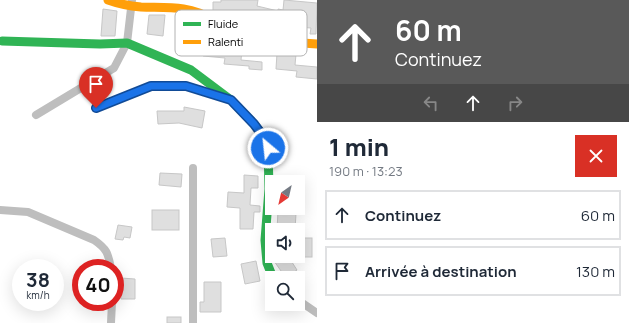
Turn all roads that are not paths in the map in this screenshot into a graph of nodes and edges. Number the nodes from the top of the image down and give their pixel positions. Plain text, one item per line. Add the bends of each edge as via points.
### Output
1 (108, 0) edge
2 (132, 3) edge
3 (188, 10) edge
4 (2, 41) dead end
5 (127, 43) junction
6 (307, 43) edge
7 (317, 44) edge
8 (231, 100) junction
9 (96, 108) dead end
10 (36, 116) dead end
11 (193, 168) dead end
12 (0, 210) edge
13 (109, 259) edge
14 (270, 271) edge
15 (305, 305) edge
16 (112, 311) edge
17 (317, 313) edge
18 (111, 323) edge
19 (193, 323) edge

1 - 2 street
2 - 3 street
2 - 5 street
4 - 5 street
5 - 8 street via 190,70
5 - 10 street via 114,68
6 - 7 street
8 - 9 street via 186,86 151,86
8 - 14 street via 254,124 268,148 269,190 265,240
11 - 19 street
12 - 13 street via 28,212 94,240 104,246
15 - 17 street
16 - 18 street

